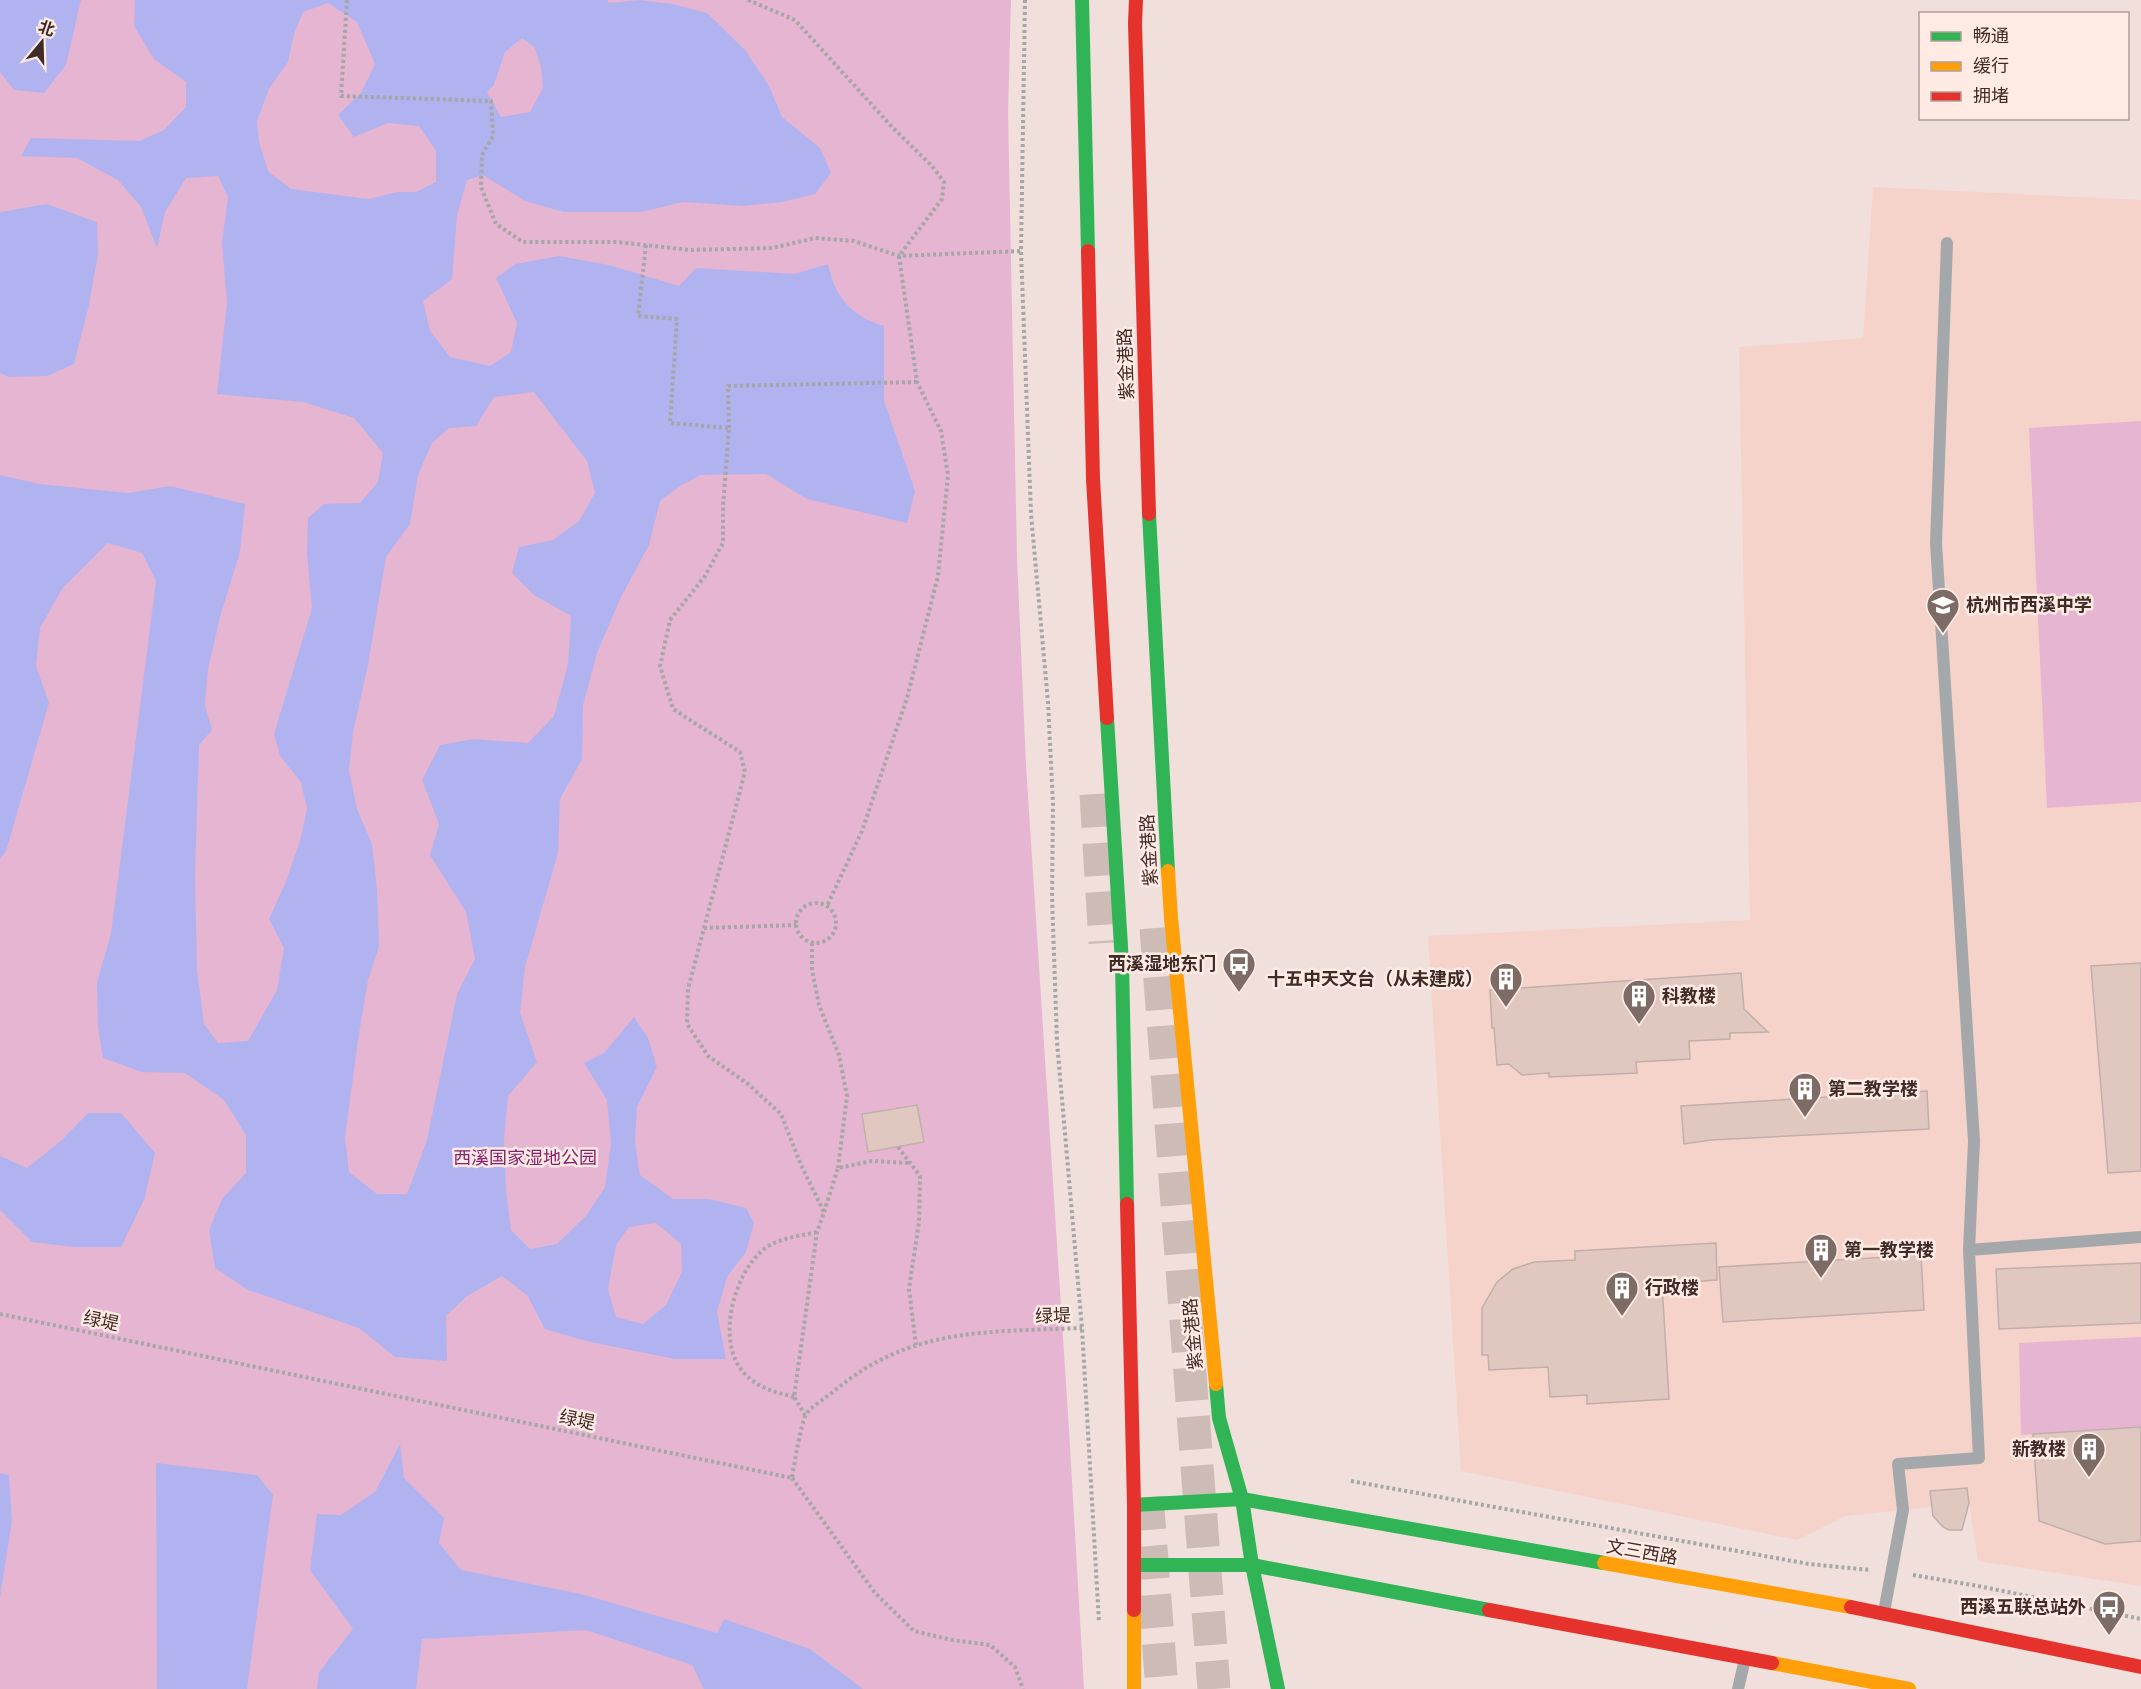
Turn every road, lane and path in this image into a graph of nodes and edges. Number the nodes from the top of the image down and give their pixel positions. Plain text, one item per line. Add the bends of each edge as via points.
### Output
1 (347, 0) edge
2 (748, 0) edge
3 (1026, 0) edge
4 (1082, 0) edge
5 (1136, 0) edge
6 (1947, 243) dead end
7 (645, 245) junction
8 (1021, 250) junction
9 (899, 256) junction
10 (917, 382) junction
11 (729, 428) junction
12 (827, 906) junction
13 (796, 926) junction
14 (704, 928) junction
15 (812, 943) junction
16 (898, 1147) dead end
17 (909, 1163) junction
18 (838, 1168) junction
19 (824, 1212) junction
20 (817, 1232) junction
21 (2141, 1237) edge
22 (1969, 1250) junction
23 (0, 1314) edge
24 (1082, 1328) junction
25 (916, 1345) junction
26 (794, 1397) junction
27 (805, 1415) junction
28 (792, 1478) junction
29 (1351, 1481) dead end
30 (1242, 1499) junction
31 (1134, 1505) junction
32 (1134, 1565) junction
33 (1252, 1565) junction
34 (1892, 1571) junction
35 (1883, 1613) junction
36 (2141, 1619) edge
37 (1100, 1630) dead end
38 (1745, 1658) junction
39 (2141, 1667) edge
40 (1023, 1689) edge
41 (1134, 1689) edge
42 (1278, 1689) edge
43 (1738, 1689) edge
44 (1910, 1689) edge

1 - 7 path via 341,96 491,101 493,136 483,155 482,187 496,224 523,242
2 - 9 path via 795,20 944,182 942,199
3 - 8 path
4 - 31 main road, 紫金港路 via 1093,478 1122,963
5 - 30 main road, 紫金港路 via 1149,543 1171,918 1219,1418
6 - 22 lane via 1936,543 1974,1141
7 - 9 path via 690,250 772,248 815,238 854,241
7 - 11 path via 638,316 677,319 670,423
8 - 9 path
8 - 24 path via 1031,514 1053,805 1058,1042
9 - 10 path
10 - 11 path via 728,386
10 - 12 path via 941,431 948,476 938,576 907,698 862,831
11 - 14 path via 723,543 705,576 670,620 660,666 673,709 740,752 745,771
12 - 13 path via 807,904 798,913
12 - 15 path via 836,917 835,930 826,941
13 - 14 path
13 - 15 path via 801,936
14 - 19 path via 688,989 687,1024 708,1056 781,1114
15 - 18 path via 812,970 819,1005 839,1055 847,1096
16 - 17 path
17 - 18 path via 872,1161
17 - 25 path via 920,1176 919,1222 909,1289
18 - 19 path
19 - 20 path
20 - 26 path
20 - 26 path via 787,1238 765,1249 744,1275 730,1312 732,1344 743,1373 761,1388
21 - 22 lane
22 - 34 lane via 1979,1458 1898,1464 1903,1510
23 - 28 path, 绿堤
24 - 25 path, 绿堤 via 969,1333
24 - 37 path
25 - 27 path, 绿堤 via 888,1354 847,1380
26 - 27 path
27 - 28 path
28 - 40 path via 876,1593 914,1631 990,1645 1015,1667
29 - 34 path via 1809,1564
30 - 31 main road, 文三西路
30 - 33 main road, 紫金港路
30 - 35 main road, 文三西路
31 - 32 main road, 紫金港路
32 - 33 main road
32 - 41 main road, 紫金港路
33 - 38 main road
33 - 42 main road, 紫金港路
34 - 35 lane
34 - 36 path
35 - 39 main road, 文三西路
38 - 43 lane
38 - 44 main road

